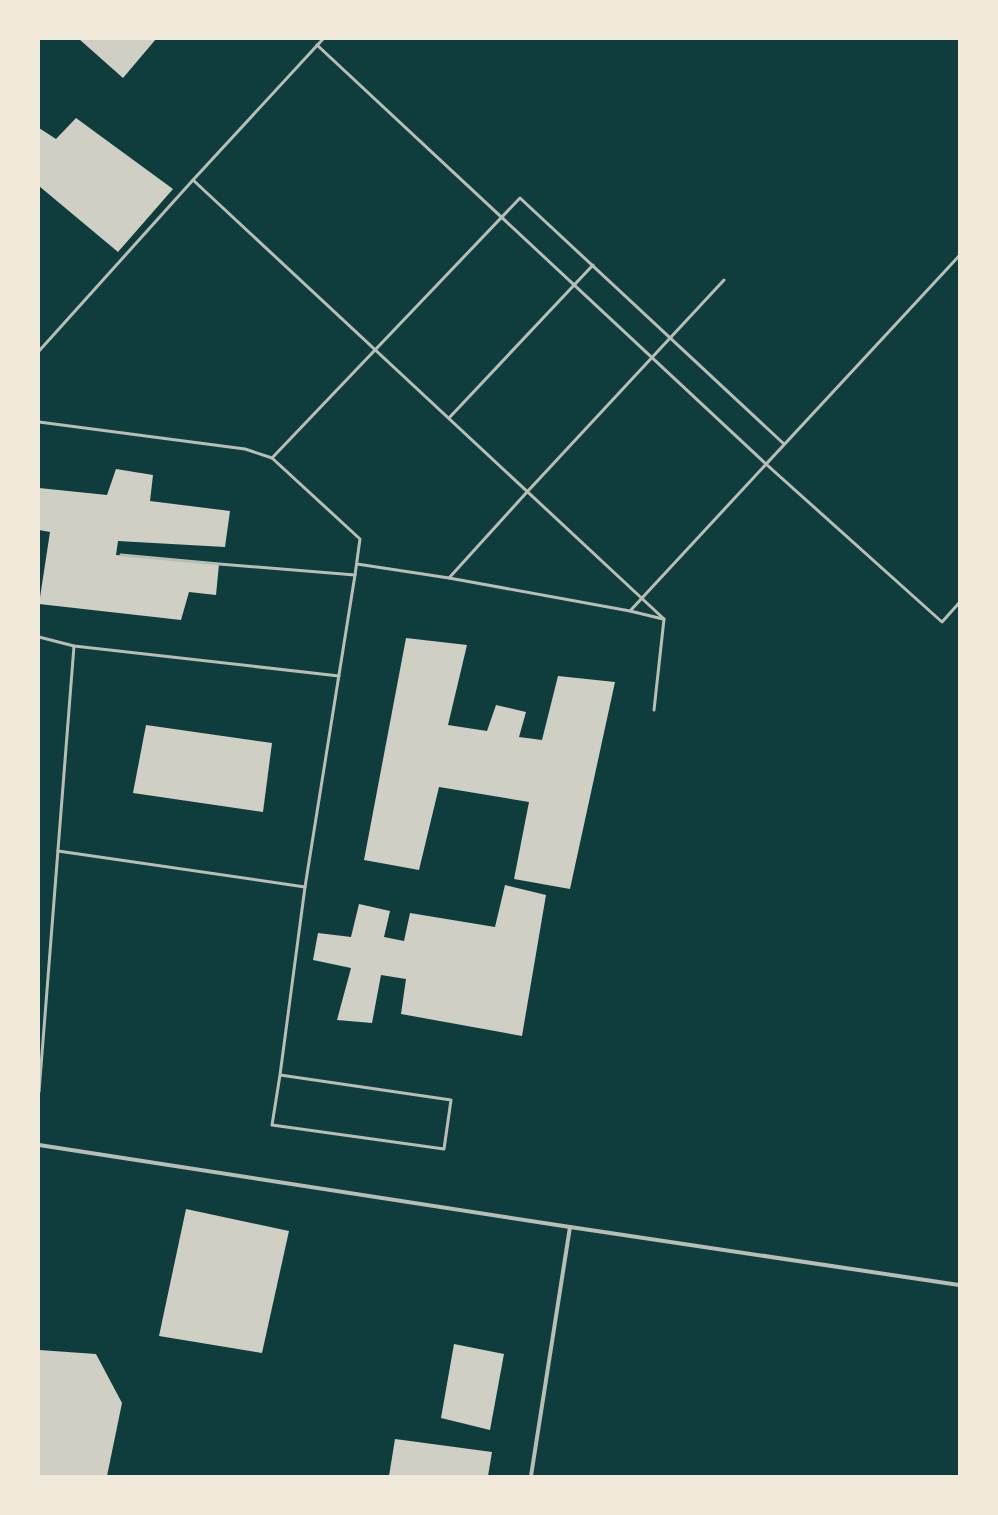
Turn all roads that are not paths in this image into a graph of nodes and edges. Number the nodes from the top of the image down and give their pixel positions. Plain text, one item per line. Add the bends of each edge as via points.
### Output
1 (323, 39) edge
2 (317, 45) junction
3 (193, 180) junction
4 (502, 217) junction
5 (959, 256) edge
6 (593, 265) junction
7 (724, 280) dead end
8 (574, 285) junction
9 (670, 337) junction
10 (375, 350) junction
11 (39, 352) edge
12 (652, 358) junction
13 (449, 418) junction
14 (39, 422) edge
15 (784, 444) junction
16 (272, 458) junction
17 (766, 464) junction
18 (527, 492) junction
19 (121, 555) dead end
20 (357, 564) junction
21 (355, 575) junction
22 (449, 578) junction
23 (641, 598) junction
24 (959, 603) edge
25 (630, 611) junction
26 (664, 619) junction
27 (39, 637) edge
28 (74, 646) junction
29 (339, 676) junction
30 (654, 710) dead end
31 (58, 851) junction
32 (305, 887) junction
33 (280, 1075) junction
34 (39, 1092) edge
35 (39, 1145) edge
36 (570, 1227) junction
37 (959, 1285) edge
38 (531, 1476) edge

1 - 2 lane
2 - 3 lane
2 - 4 lane
3 - 10 lane
3 - 11 lane
4 - 6 lane via 520,198
4 - 8 lane
4 - 10 lane
5 - 15 lane
6 - 8 lane
6 - 9 lane
7 - 9 lane
8 - 12 lane
8 - 13 lane
9 - 12 lane
9 - 15 lane
10 - 13 lane
10 - 16 lane
12 - 17 lane
12 - 18 lane
13 - 18 lane
14 - 16 lane via 245,449
15 - 17 lane
16 - 20 lane via 360,539
17 - 23 lane
17 - 24 lane via 942,622
18 - 22 lane
18 - 23 lane
19 - 21 lane
20 - 21 lane
20 - 22 lane
21 - 29 lane
22 - 25 lane
23 - 25 lane
23 - 26 lane
25 - 26 lane
26 - 30 lane
27 - 28 lane
28 - 29 lane
28 - 31 lane
29 - 32 lane
31 - 32 lane
31 - 34 lane
32 - 33 lane
33 - 33 lane via 451,1100 444,1149 272,1125
35 - 36 street
36 - 37 street
36 - 38 street

